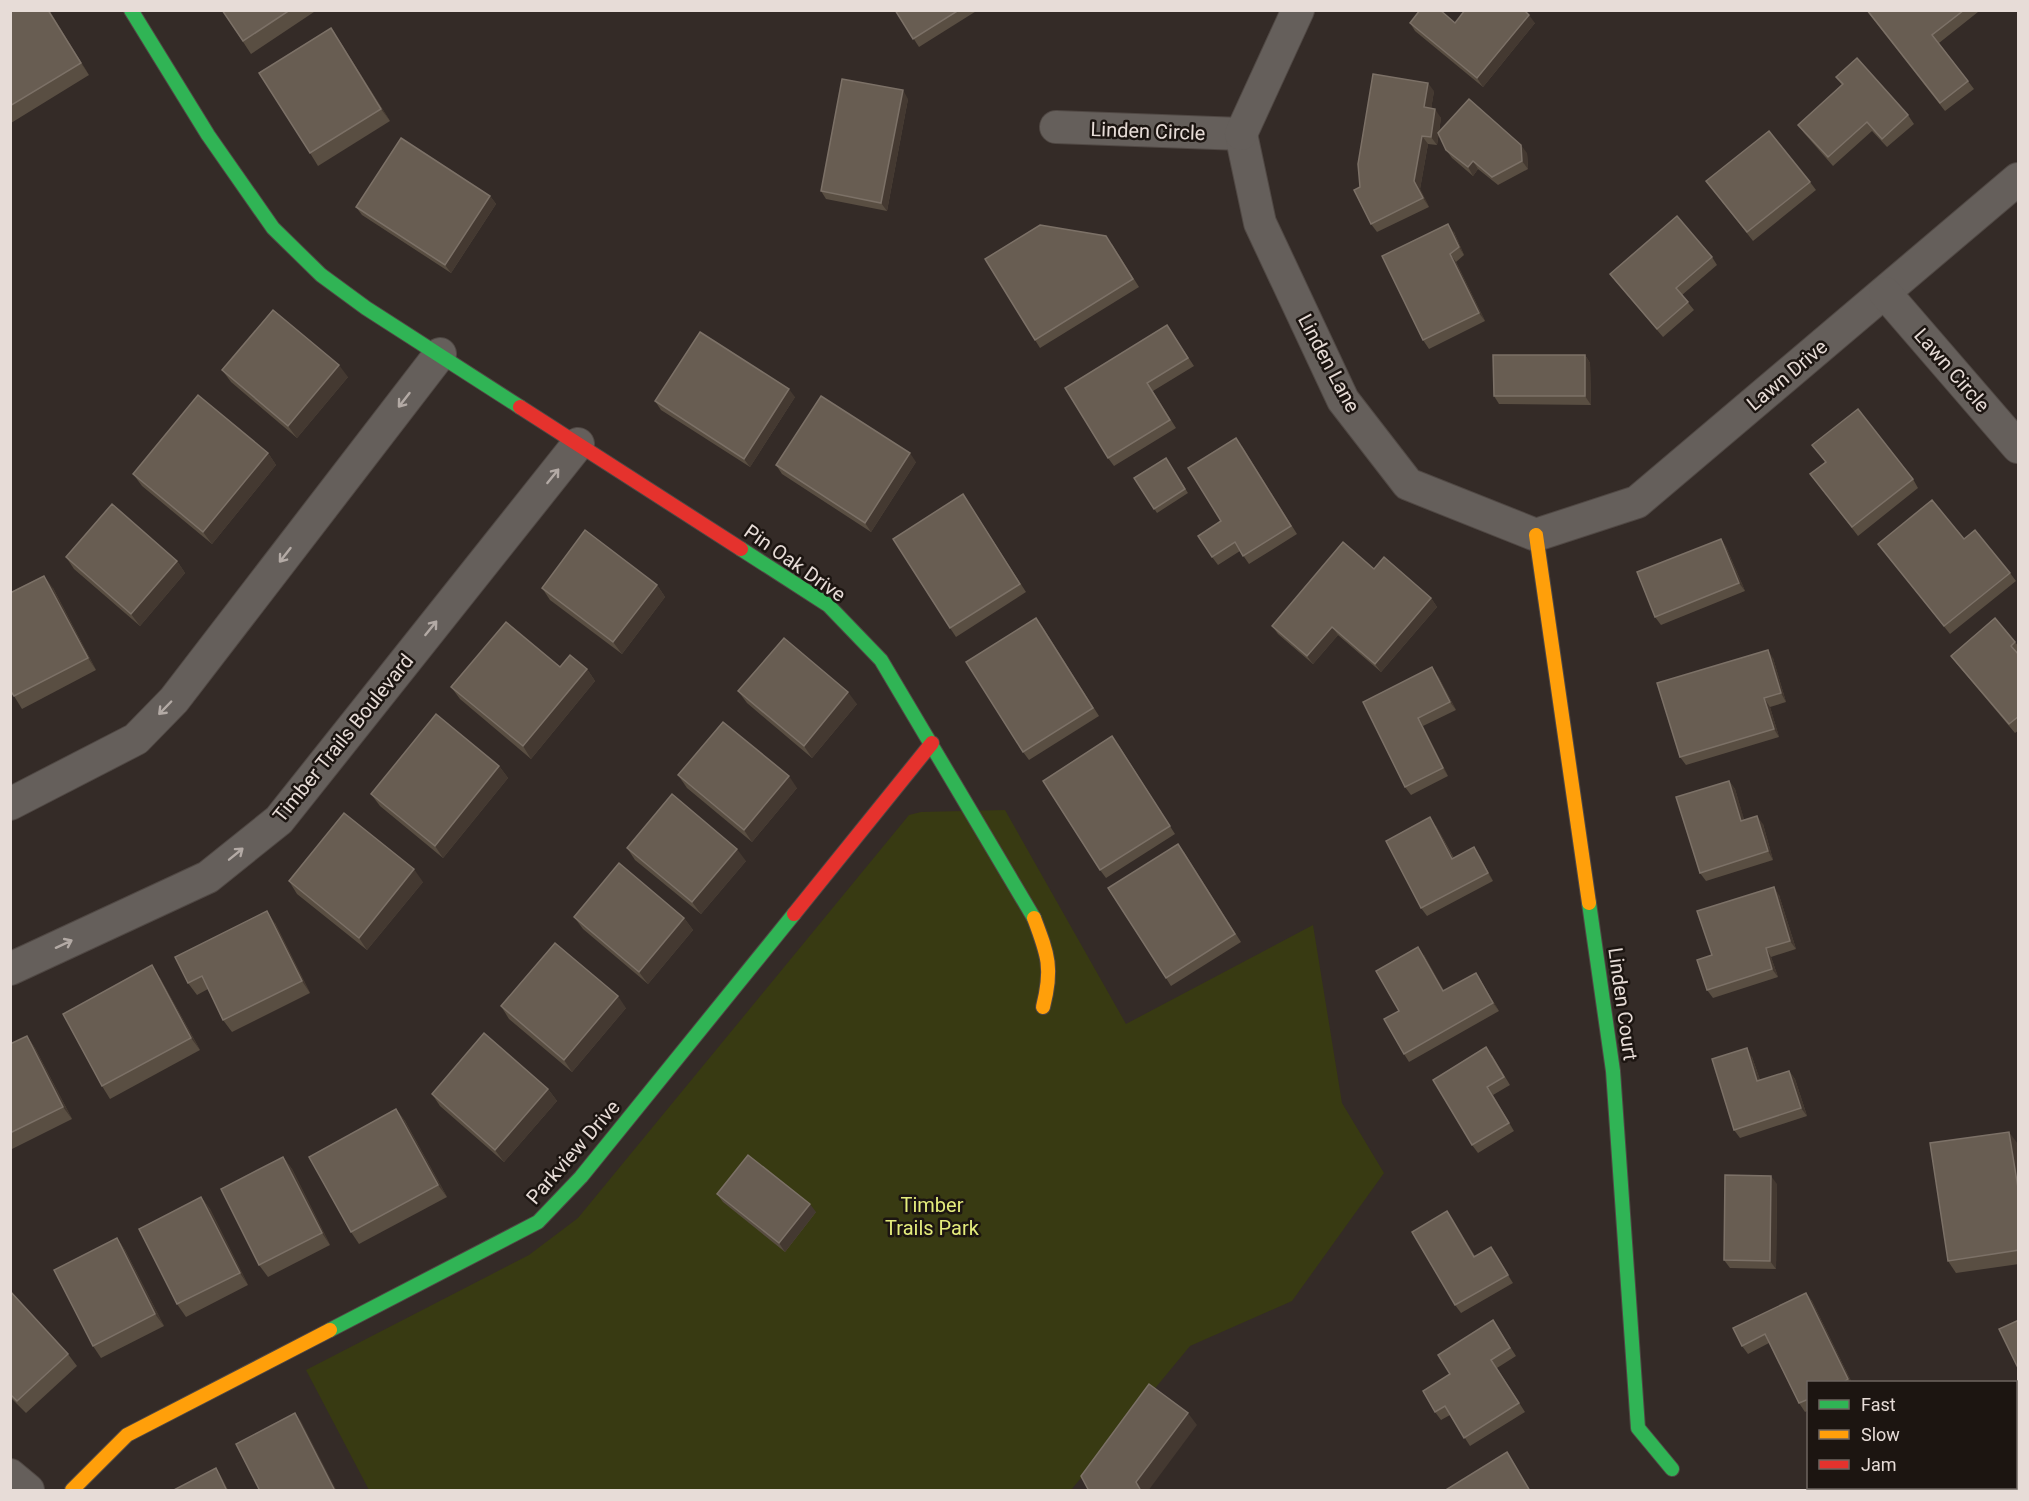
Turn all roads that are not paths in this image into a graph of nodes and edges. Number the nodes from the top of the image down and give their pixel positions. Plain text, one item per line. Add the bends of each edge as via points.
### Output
1 (131, 10) edge
2 (1298, 10) edge
3 (1056, 128) dead end
4 (1241, 134) junction
5 (2019, 179) edge
6 (1885, 293) junction
7 (440, 354) junction
8 (578, 444) junction
9 (2019, 447) edge
10 (1536, 535) junction
11 (932, 743) junction
12 (10, 804) edge
13 (10, 969) edge
14 (1042, 1007) dead end
15 (1672, 1469) dead end
16 (10, 1475) edge
17 (28, 1491) edge
18 (72, 1491) edge

1 - 7 street, Pin Oak Drive via 208,135 273,228 321,275
2 - 4 street
3 - 4 street, Linden Circle
4 - 10 street, Linden Lane via 1260,223 1343,400 1408,484
5 - 6 street, Lawn Drive
6 - 9 street, Lawn Circle
6 - 10 street, Lawn Drive via 1637,502
7 - 8 street, Pin Oak Drive
7 -> 12 street via 174,700 136,739
8 - 11 street, Pin Oak Drive via 828,605 881,660
13 -> 8 street, Timber Trails Boulevard via 208,877 279,820
10 - 15 street, Linden Court via 1613,1071 1638,1428
11 - 14 street, Pin Oak Drive via 1032,913 1045,946 1050,979
11 - 18 street, Parkview Drive via 581,1177 538,1222 127,1435
16 - 17 street

